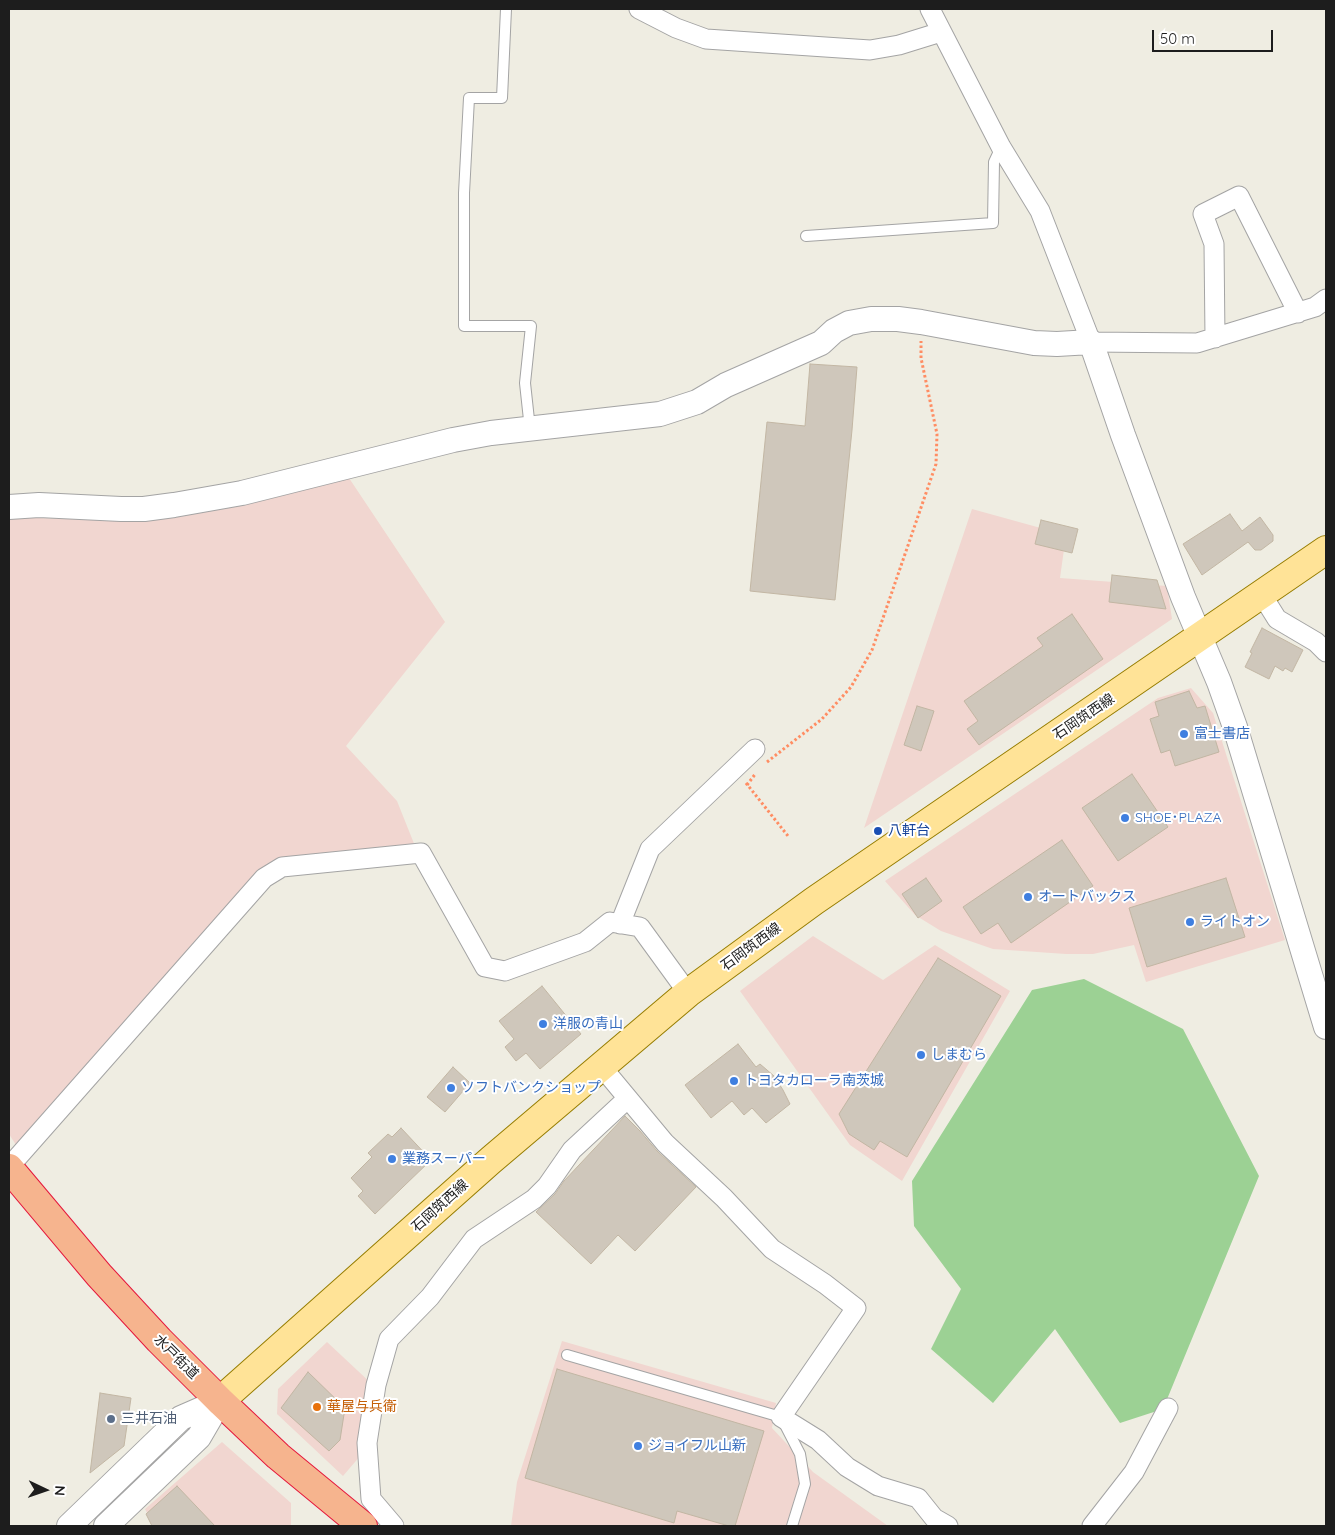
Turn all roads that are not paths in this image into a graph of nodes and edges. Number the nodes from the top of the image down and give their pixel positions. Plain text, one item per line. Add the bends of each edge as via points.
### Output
1 (506, 9) edge
2 (639, 9) edge
3 (930, 9) edge
4 (941, 32) junction
5 (1001, 147) junction
6 (806, 236) dead end
7 (1326, 299) edge
8 (1298, 312) junction
9 (1215, 338) junction
10 (1091, 342) junction
11 (530, 429) junction
12 (9, 507) edge
13 (1326, 550) edge
14 (1262, 595) junction
15 (1200, 638) junction
16 (1323, 646) edge
17 (759, 757) road end
18 (620, 924) junction
19 (688, 993) junction
20 (1326, 1027) edge
21 (601, 1066) junction
22 (627, 1098) junction
23 (9, 1168) edge
24 (567, 1355) dead end
25 (220, 1401) junction
26 (1168, 1408) dead end
27 (781, 1417) junction
28 (937, 1522) edge
29 (69, 1526) edge
30 (106, 1526) edge
31 (363, 1526) edge
32 (394, 1526) edge
33 (792, 1526) edge
34 (1092, 1526) edge

1 - 11 lane via 502,98 469,98 464,193 464,326 531,326 525,383
2 - 4 street via 706,39 870,50
3 - 4 street
4 - 5 street
5 - 6 lane via 994,162 993,223
5 - 10 street via 1040,211
7 - 8 street via 1315,307
8 - 9 street
8 - 9 street via 1239,196 1203,214 1214,244
9 - 10 street via 1175,344
10 - 11 street via 1034,343 898,318 872,319 849,323 821,342 726,385 697,402 660,414
10 - 15 street
11 - 12 street via 453,440 242,493 174,505 121,509 39,505
13 - 14 main road, 石岡筑西線
14 - 15 main road, 石岡筑西線
14 - 16 street via 1277,618
15 - 19 main road, 石岡筑西線 via 814,900
15 - 20 street via 1235,726
17 - 18 street via 735,769 650,849
18 - 19 street via 640,927
18 - 23 street via 610,922 585,942 505,971 485,967 421,853 282,867 264,878
19 - 21 main road, 石岡筑西線
21 - 22 street
21 - 25 main road, 石岡筑西線
22 - 27 street via 665,1143 772,1249 856,1308
22 - 32 street via 572,1150 534,1199 474,1238 430,1297 390,1339 376,1385 367,1443 372,1498
23 - 25 highway, 水戸街道 via 99,1274
24 - 27 lane
25 - 29 street via 181,1418
25 - 30 street via 199,1437
25 - 31 highway, 水戸街道 via 278,1456
26 - 34 street via 1134,1472
27 - 28 street via 818,1440 848,1467 878,1486 918,1498
27 - 33 lane via 800,1454 805,1484

